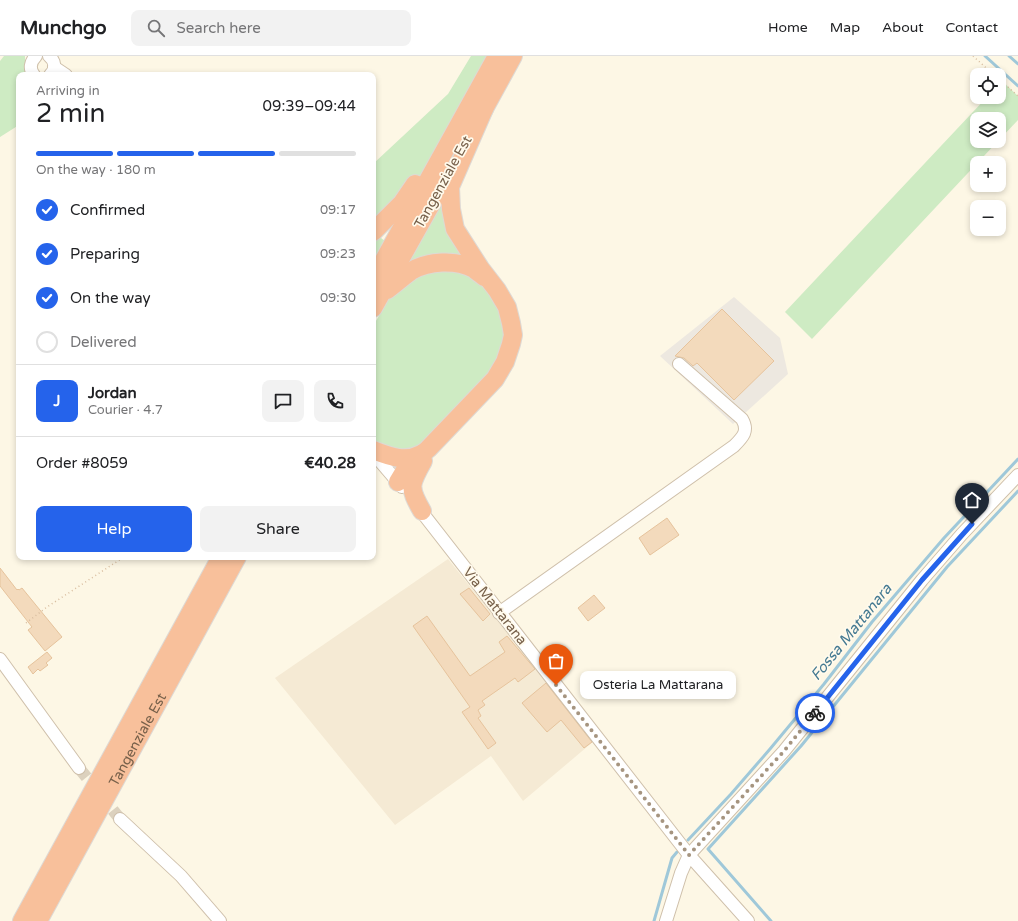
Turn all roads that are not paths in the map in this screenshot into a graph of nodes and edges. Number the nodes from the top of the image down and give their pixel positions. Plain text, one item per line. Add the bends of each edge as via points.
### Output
1 (49, 56) edge
2 (497, 56) edge
3 (513, 56) edge
4 (33, 58) edge
5 (52, 71) edge
6 (32, 72) edge
7 (484, 109) junction
8 (457, 128) junction
9 (376, 229) edge
10 (489, 280) junction
11 (376, 292) edge
12 (376, 292) edge
13 (376, 293) edge
14 (679, 364) dead end
15 (428, 450) junction
16 (376, 453) edge
17 (376, 456) edge
18 (1018, 475) edge
19 (414, 476) junction
20 (398, 482) junction
21 (422, 511) junction
22 (219, 560) edge
23 (234, 560) edge
24 (499, 613) junction
25 (0, 659) edge
26 (79, 768) tunnel mouth
27 (120, 819) tunnel mouth
28 (689, 855) junction
29 (22, 921) edge
30 (38, 921) edge
31 (220, 921) edge
32 (666, 921) edge
33 (748, 921) edge

1 - 5 street via 53,61
2 - 8 highway, Tangenziale Est
3 - 7 highway, Tangenziale Est
4 - 6 street
7 - 10 highway via 450,187 455,229
7 - 12 highway, Tangenziale Est
8 - 9 highway via 402,203
8 - 11 highway, Tangenziale Est
10 - 13 highway via 466,266 440,263 412,271
10 - 15 highway via 507,306 512,323 513,335 505,362 495,379
14 - 24 street via 742,419 746,430 741,439
15 - 16 highway via 409,459
15 - 19 highway
15 - 20 highway via 407,467
17 - 20 street, Via Mattarana
18 - 28 street via 922,580 784,751
19 - 20 highway
19 - 21 highway via 412,492
20 - 21 street, Via Mattarana
21 - 24 street, Via Mattarana
22 - 29 highway, Tangenziale Est
23 - 30 highway, Tangenziale Est
24 - 28 street, Via Mattarana
25 - 26 street
27 - 31 street via 181,876
28 - 32 street via 680,873
28 - 33 street, Via Mattarana

